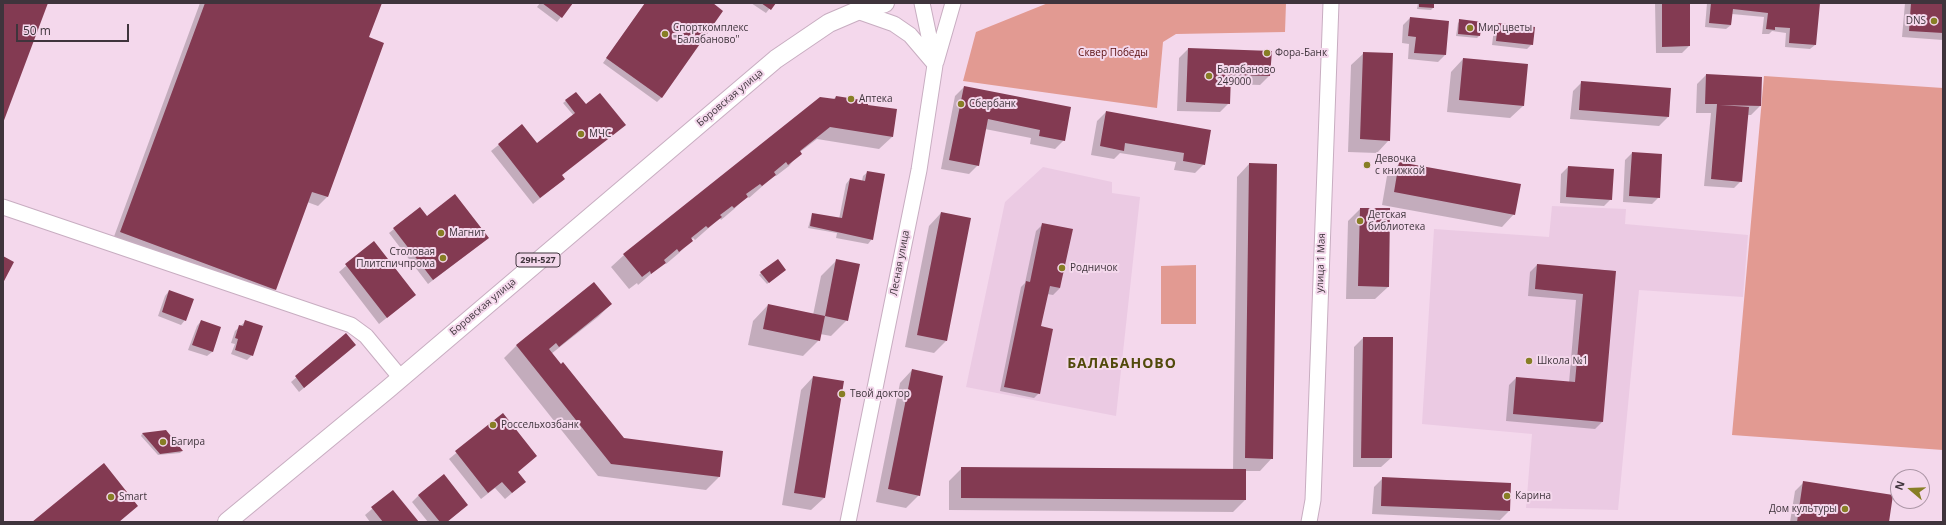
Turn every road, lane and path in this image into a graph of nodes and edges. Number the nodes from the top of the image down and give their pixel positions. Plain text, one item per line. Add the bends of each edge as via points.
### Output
1 (885, 3) edge
2 (922, 3) edge
3 (953, 3) edge
4 (1331, 3) edge
5 (857, 11) junction
6 (935, 65) junction
7 (3, 207) edge
8 (400, 377) junction
9 (227, 522) edge
10 (848, 522) edge
11 (1309, 522) edge

1 - 5 main road, 29Н-527
2 - 6 street, Лесная улица
3 - 6 street
4 - 11 street, улица 1 Мая via 1313,500
5 - 6 street via 894,24 910,35
5 - 8 main road, Боровская улица / 29Н-527 via 829,23 776,59
6 - 10 street, Лесная улица via 919,170
7 - 8 street via 351,325 366,336
8 - 9 main road, Боровская улица / 29Н-527

